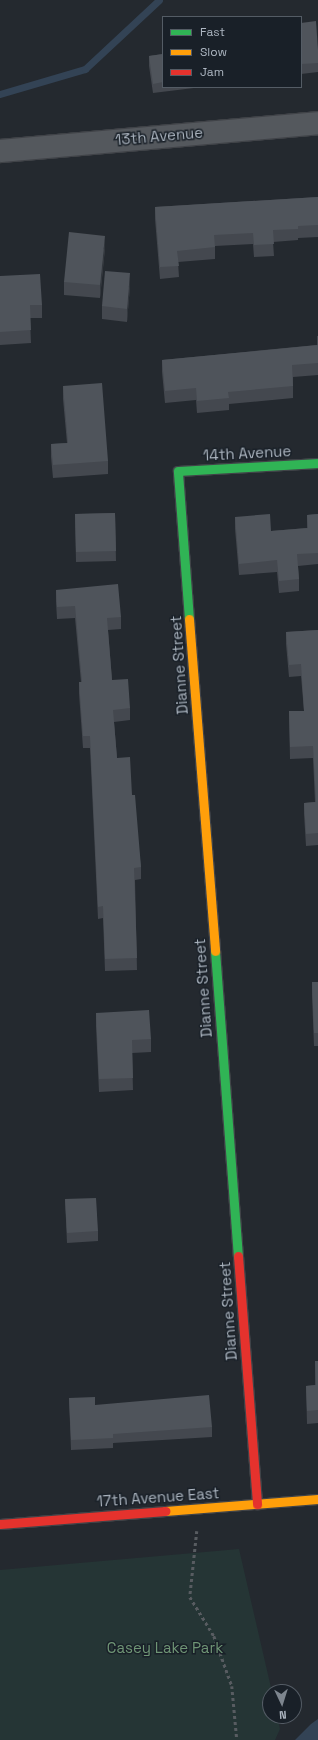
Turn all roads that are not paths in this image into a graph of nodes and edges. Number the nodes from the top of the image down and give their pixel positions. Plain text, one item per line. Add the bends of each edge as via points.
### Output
1 (318, 123) edge
2 (0, 151) edge
3 (318, 463) edge
4 (178, 471) joint
5 (318, 1499) edge
6 (257, 1504) junction
7 (0, 1524) edge

1 - 2 street, 13th Avenue
3 - 4 street, 14th Avenue
4 - 6 street, Dianne Street
5 - 6 street, 17th Avenue East
6 - 7 street, 17th Avenue East

